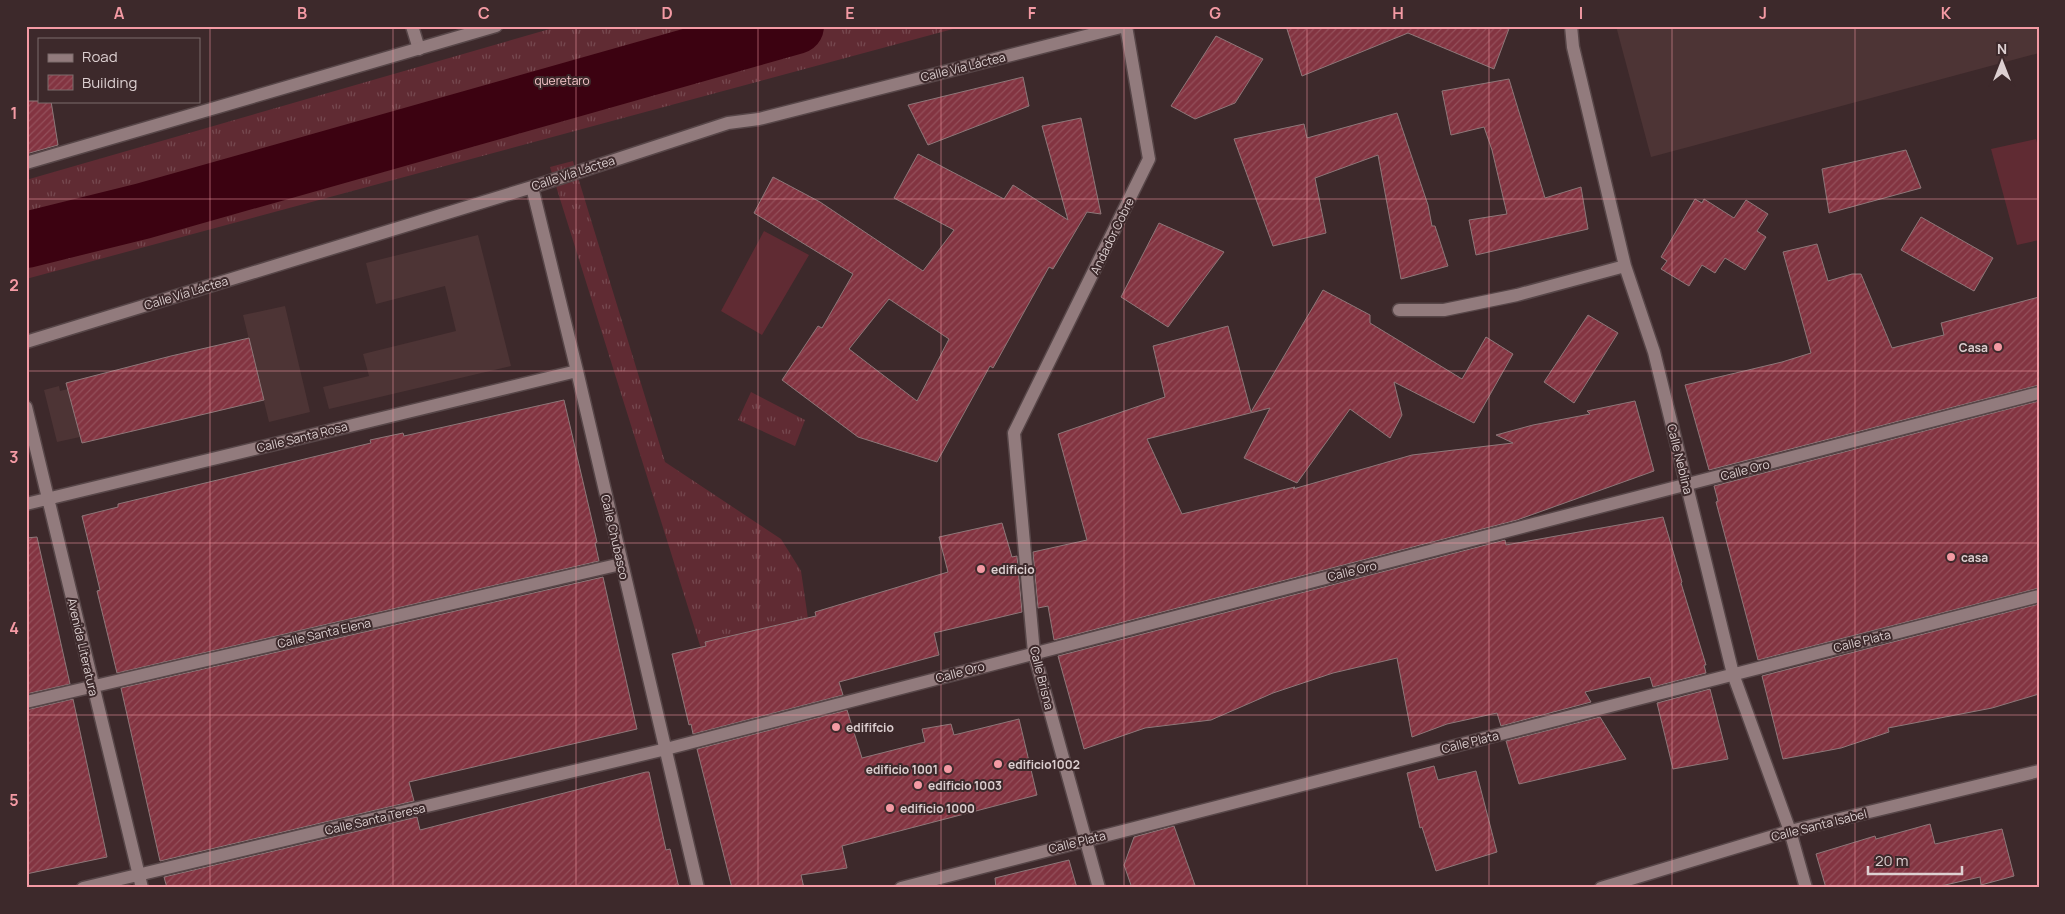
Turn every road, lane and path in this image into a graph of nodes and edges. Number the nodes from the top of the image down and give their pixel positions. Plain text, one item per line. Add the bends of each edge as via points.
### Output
1 (412, 26) edge
2 (496, 26) edge
3 (1125, 26) edge
4 (1571, 26) edge
5 (418, 49) junction
6 (26, 163) edge
7 (532, 187) junction
8 (1626, 266) junction
9 (1399, 310) dead end
10 (26, 342) edge
11 (577, 371) junction
12 (2039, 393) edge
13 (26, 406) edge
14 (1014, 433) joint
15 (1687, 485) junction
16 (48, 499) junction
17 (26, 504) edge
18 (621, 564) junction
19 (2039, 596) edge
20 (1034, 653) junction
21 (1733, 674) junction
22 (93, 687) junction
23 (26, 702) edge
24 (666, 749) junction
25 (2039, 771) edge
26 (1790, 831) junction
27 (1087, 840) junction
28 (141, 882) edge
29 (84, 888) edge
30 (698, 888) edge
31 (901, 888) edge
32 (1099, 888) edge
33 (1601, 888) edge
34 (1806, 888) edge

1 - 5 street
2 - 5 street
3 - 7 street, Calle Vía Láctea via 759,119 728,123
3 - 14 street, Andador Cobre via 1149,159
4 - 8 street, Calle Neblina via 1573,47
5 - 6 street
7 - 10 street, Calle Vía Láctea
7 - 11 street, Calle Chubasco
8 - 9 street via 1444,310
8 - 15 street, Calle Neblina via 1654,352
11 - 16 street, Calle Santa Rosa
11 - 18 street, Calle Chubasco
12 - 15 street, Calle Oro
13 - 16 street, Avenida Literatura
14 - 20 street, Calle Brisna
15 - 20 street, Calle Oro
15 - 21 street, Calle Neblina
16 - 17 street, Calle Santa Rosa
16 - 22 street, Avenida Literatura
18 - 22 street, Calle Santa Elena
18 - 24 street, Calle Chubasco
19 - 21 street, Calle Plata
20 - 24 street, Calle Oro
20 - 27 street, Calle Brisna
21 - 26 street, Calle Neblina
21 - 27 street, Calle Plata
22 - 23 street, Calle Santa Elena
22 - 28 street, Avenida Literatura
24 - 28 street, Calle Santa Teresa
24 - 30 street, Calle Chubasco
25 - 26 street, Calle Santa Isabel
26 - 33 street, Calle Santa Isabel
26 - 34 street, Calle Neblina
27 - 31 street, Calle Plata
27 - 32 street, Calle Brisna
28 - 29 street, Calle Santa Teresa

